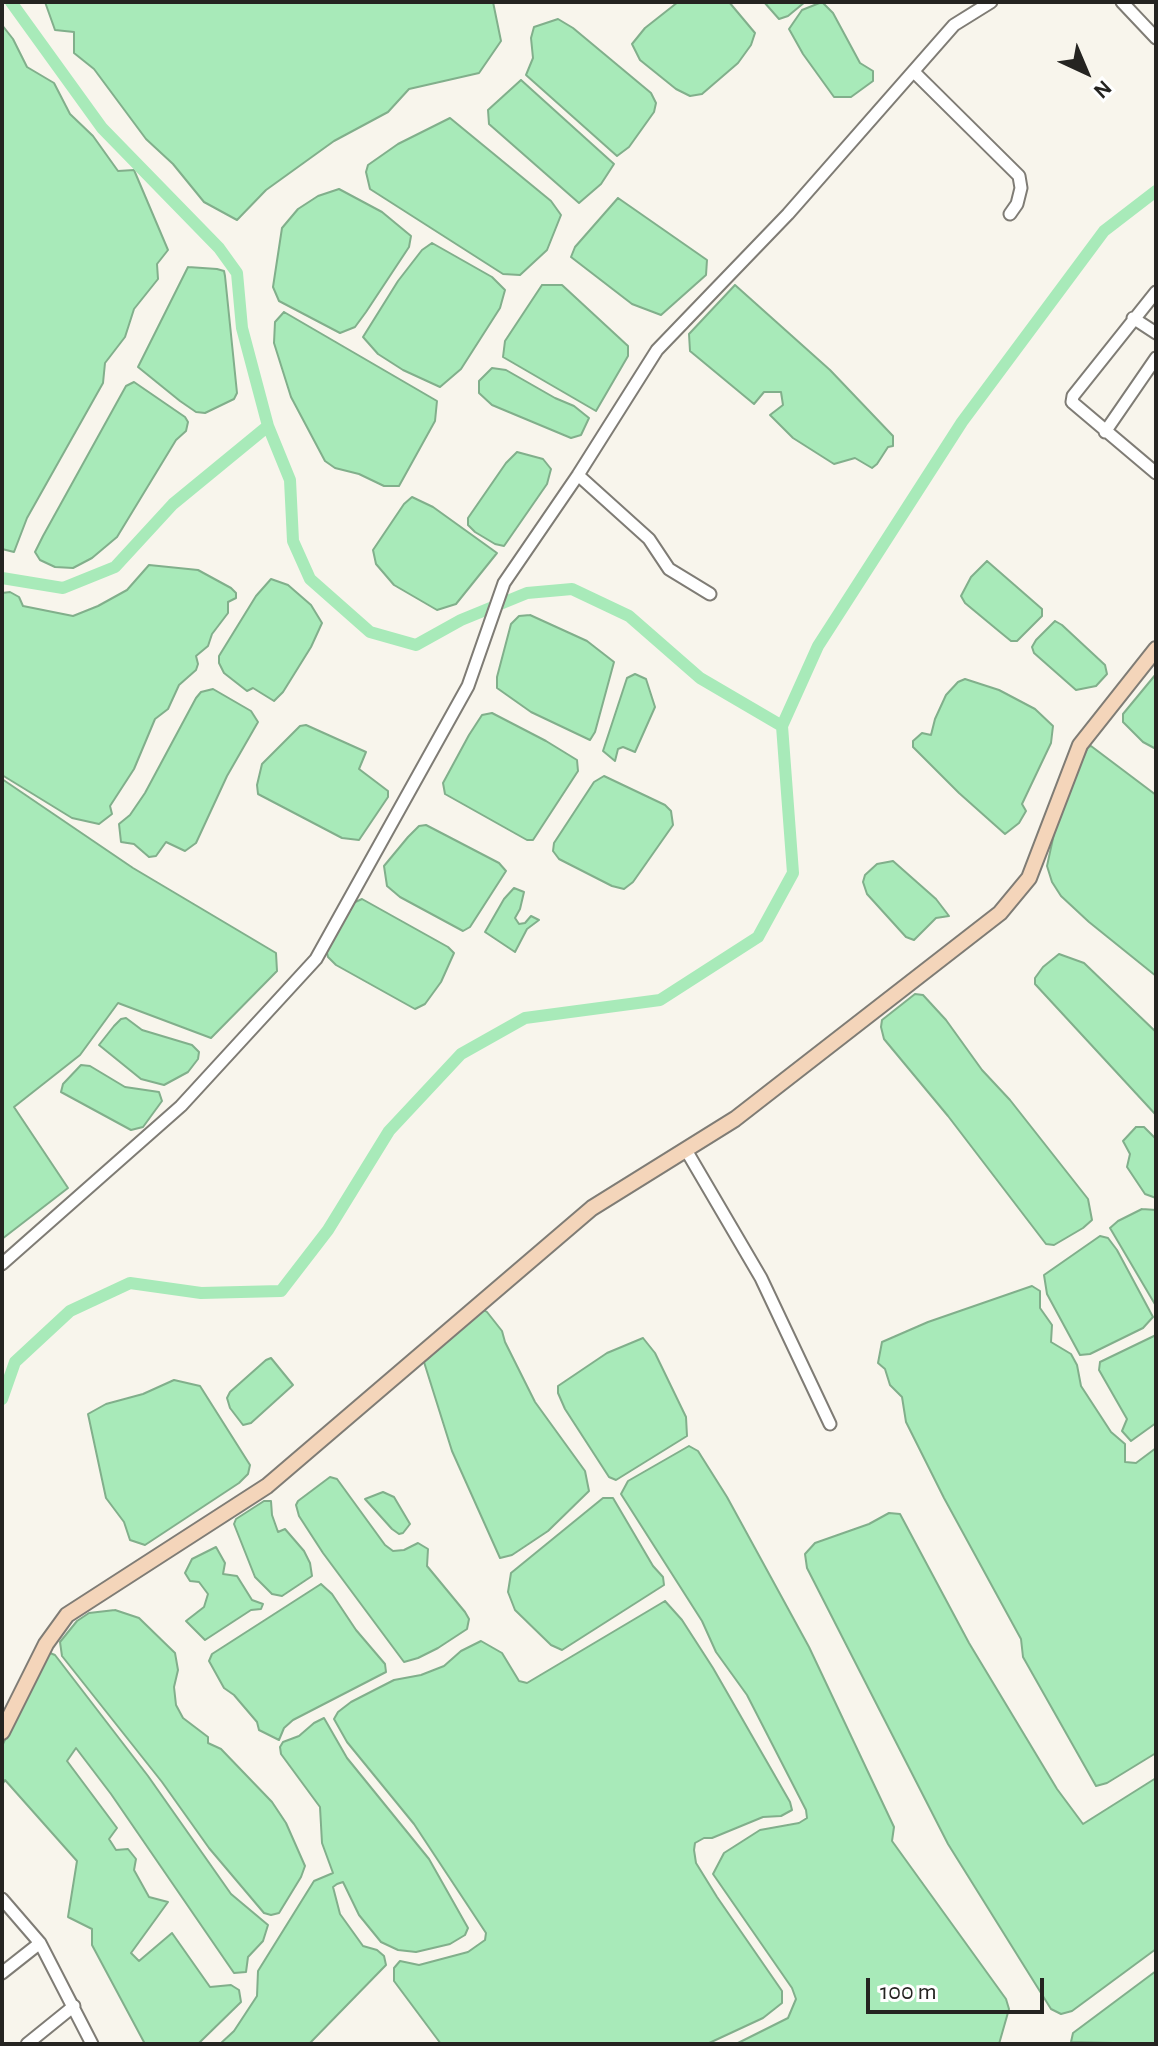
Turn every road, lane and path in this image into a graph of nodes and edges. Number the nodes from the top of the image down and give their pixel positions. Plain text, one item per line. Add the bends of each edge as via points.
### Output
1 (991, 2) edge
2 (1122, 2) edge
3 (1156, 38) edge
4 (914, 72) junction
5 (1010, 214) dead end
6 (1156, 292) edge
7 (1133, 318) junction
8 (1156, 333) edge
9 (1156, 358) edge
10 (1105, 432) junction
11 (1156, 473) edge
12 (578, 475) junction
13 (710, 594) dead end
14 (1156, 649) edge
15 (686, 1150) junction
16 (2, 1264) edge
17 (830, 1424) dead end
18 (2, 1732) edge
19 (2, 1899) edge
20 (40, 1943) junction
21 (2, 1973) edge
22 (74, 2006) junction
23 (27, 2044) edge
24 (92, 2044) edge

1 - 4 street via 954,25
2 - 3 street
4 - 5 street via 1019,176 1021,188
4 - 12 street via 657,350
6 - 7 street
7 - 8 street
7 - 10 street via 1073,396 1072,402
9 - 10 street
10 - 11 street
12 - 13 street via 649,539 669,569
12 - 16 street via 504,583 468,686 316,959 181,1106
14 - 15 street via 1080,745 1029,878 1000,913 735,1119
15 - 17 street via 761,1278
15 - 18 street via 592,1208 267,1486 67,1615 46,1644
19 - 20 street
20 - 21 street
20 - 22 street
22 - 23 street
22 - 24 street

